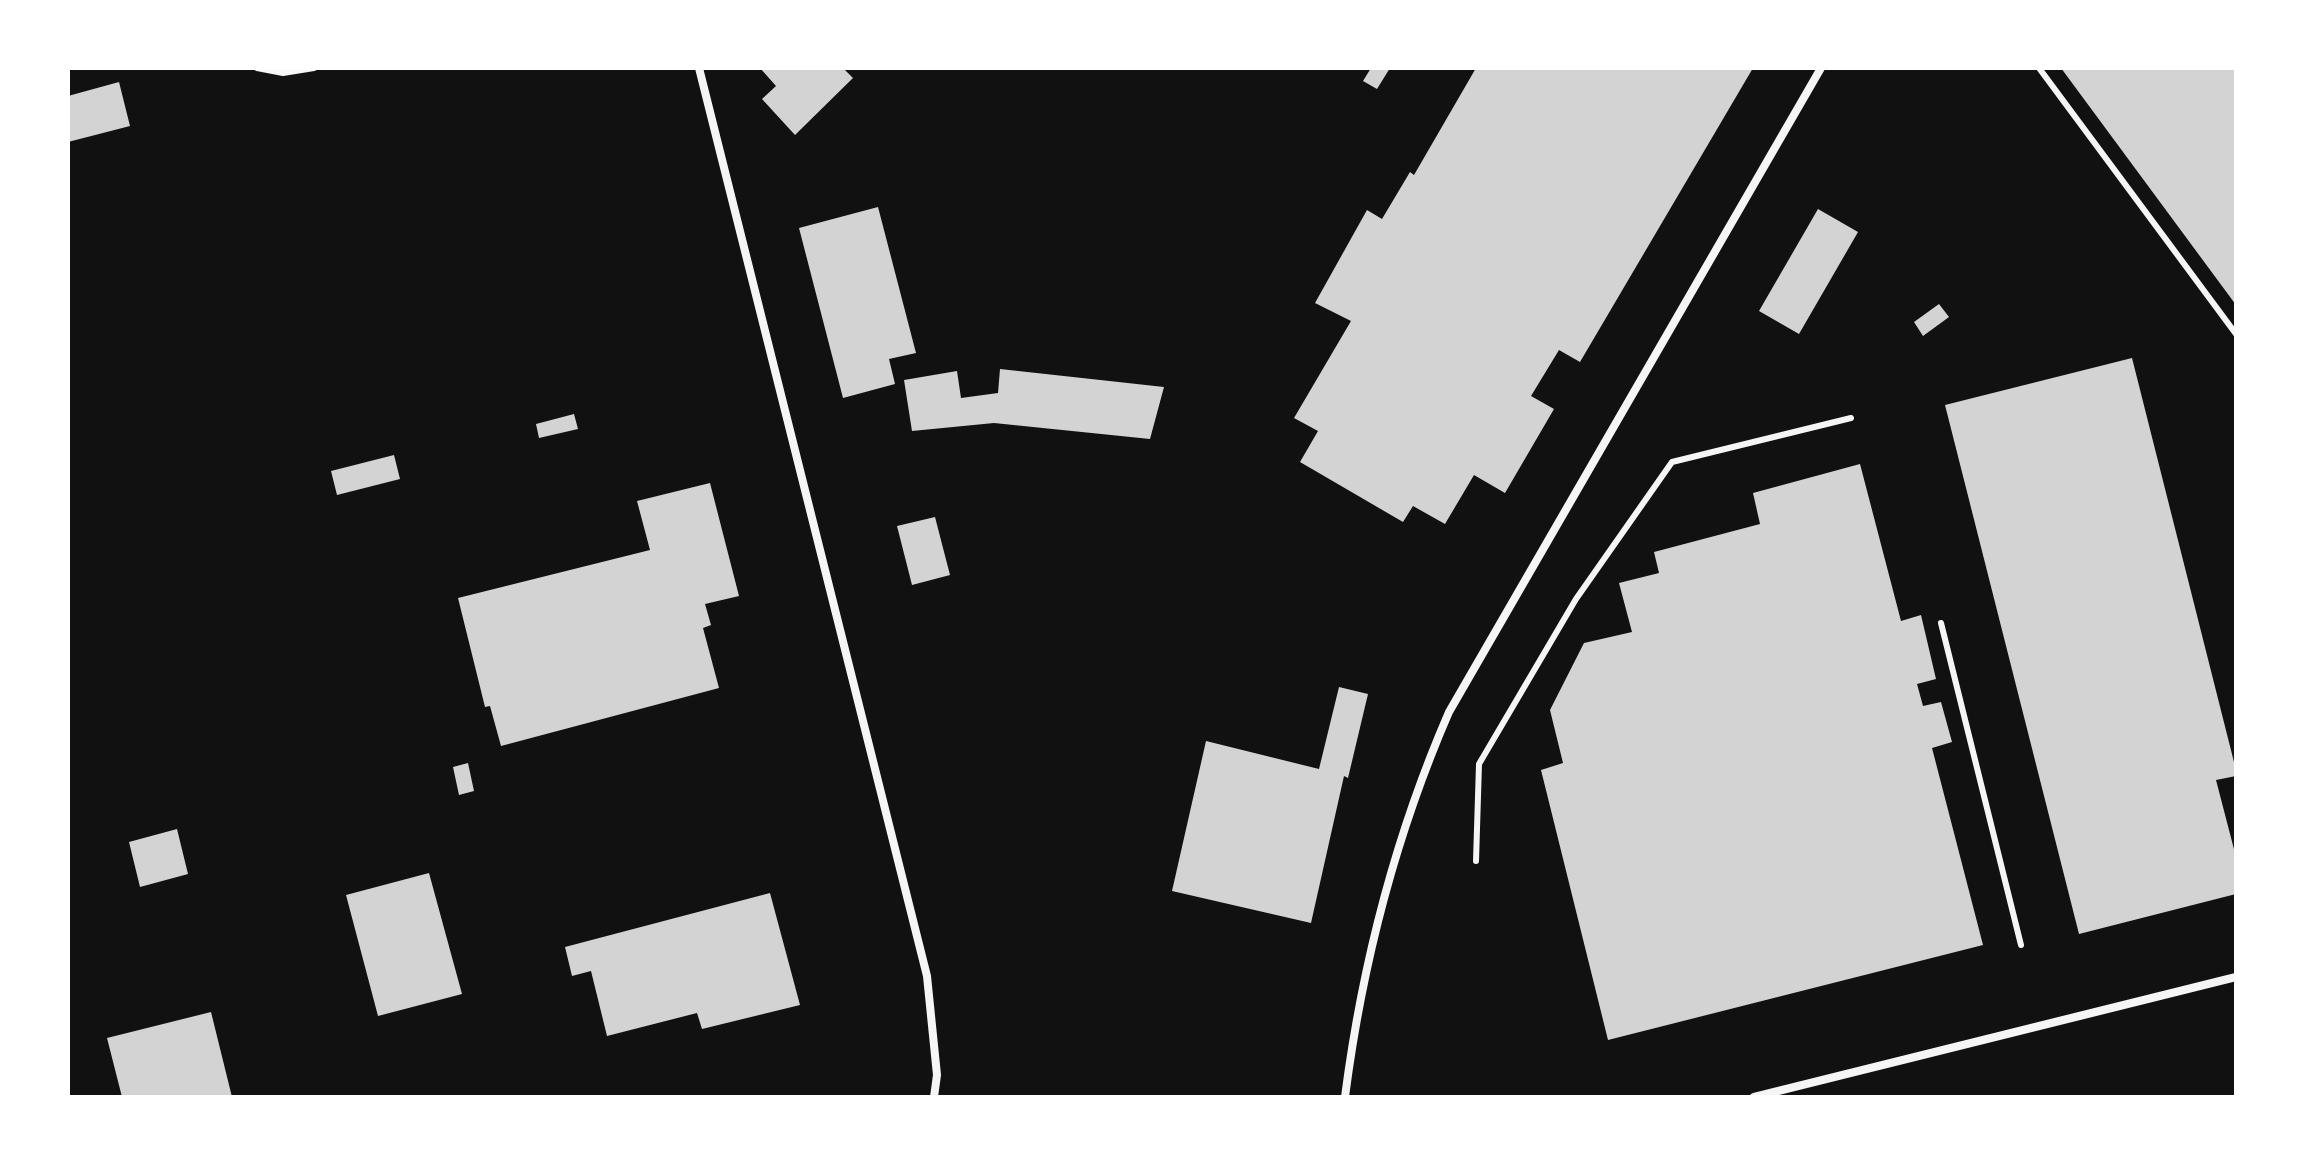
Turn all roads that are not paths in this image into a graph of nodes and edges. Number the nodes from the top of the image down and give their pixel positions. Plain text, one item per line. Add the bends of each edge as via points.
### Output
1 (257, 68) edge
2 (314, 68) edge
3 (699, 68) edge
4 (1821, 68) edge
5 (2039, 68) edge
6 (2236, 334) edge
7 (1851, 418) dead end
8 (1941, 623) dead end
9 (1476, 861) dead end
10 (2021, 945) dead end
11 (2236, 977) edge
12 (934, 1097) edge
13 (1345, 1097) edge
14 (1754, 1097) edge

1 - 2 lane via 283,73
3 - 12 street via 927,976 937,1075
4 - 13 street via 1449,712 1416,787 1394,862 1354,1029
5 - 6 lane
7 - 9 lane via 1672,462 1576,599 1479,764
8 - 10 lane
11 - 14 street

